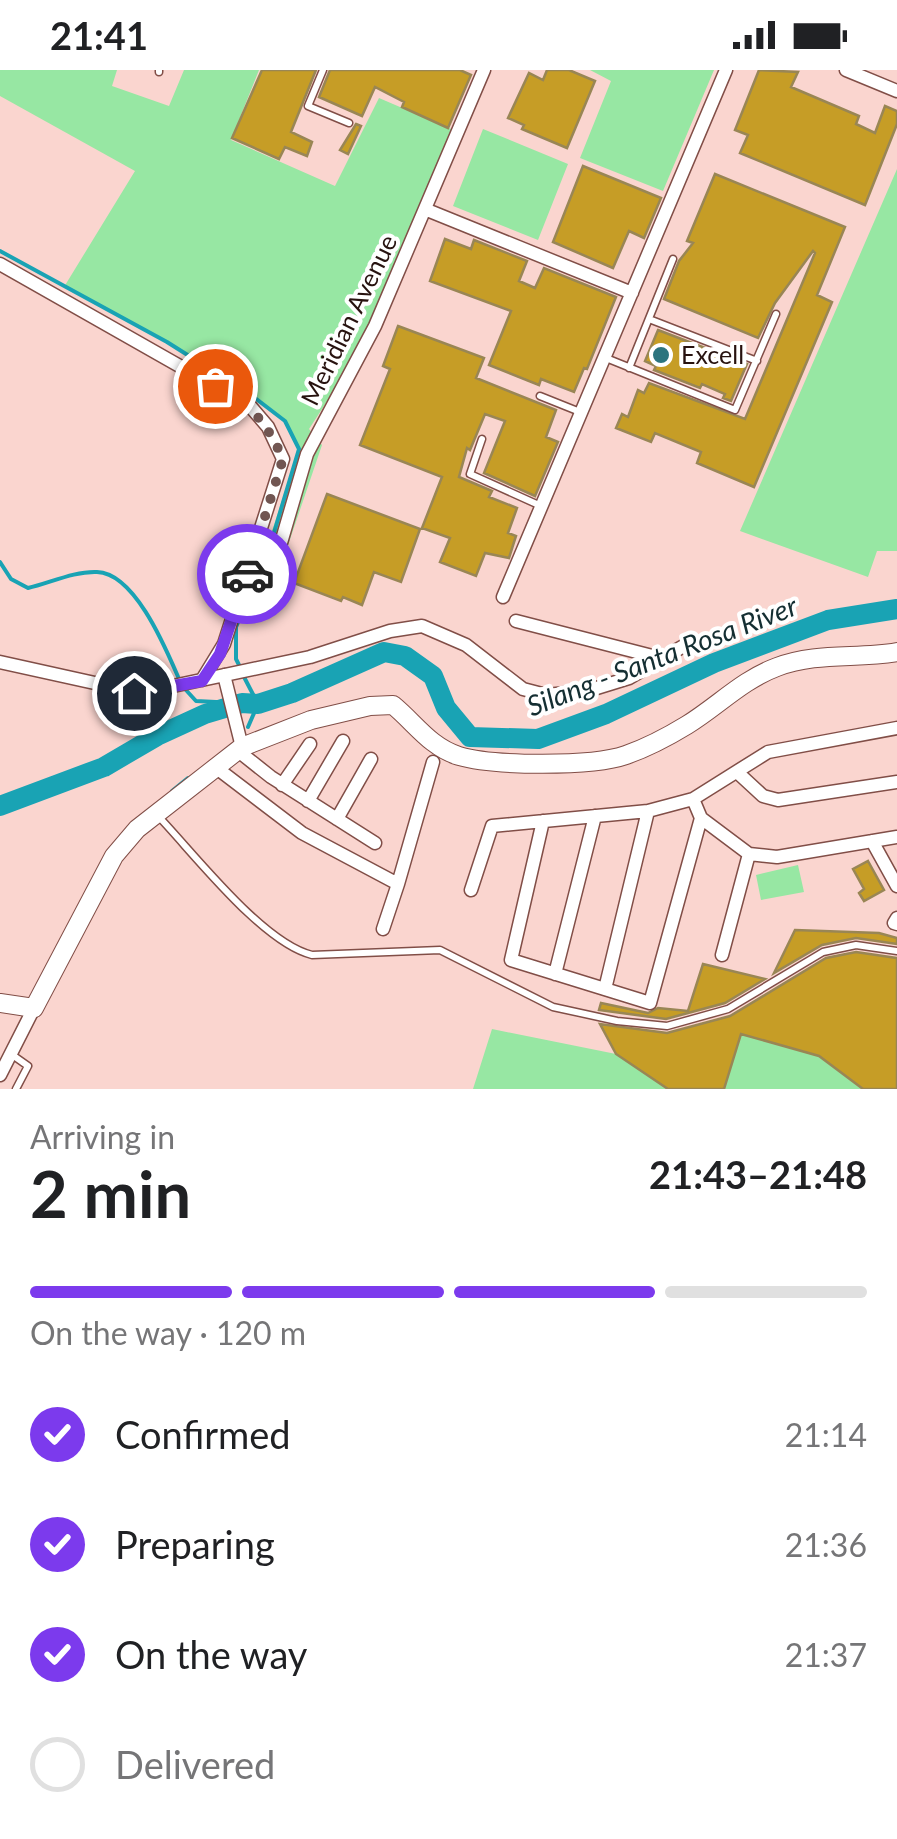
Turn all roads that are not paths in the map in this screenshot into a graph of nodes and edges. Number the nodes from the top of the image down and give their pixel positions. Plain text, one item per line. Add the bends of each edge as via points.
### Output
1 (323, 70) edge
2 (484, 70) edge
3 (726, 70) edge
4 (846, 70) edge
5 (897, 91) edge
6 (349, 123) dead end
7 (427, 210) junction
8 (672, 259) dead end
9 (0, 264) edge
10 (632, 293) junction
11 (776, 314) dead end
12 (649, 319) junction
13 (605, 358) junction
14 (757, 361) junction
15 (629, 368) junction
16 (540, 396) dead end
17 (582, 412) junction
18 (482, 439) dead end
19 (542, 506) junction
20 (266, 594) dead end
21 (503, 597) dead end
22 (516, 621) dead end
23 (687, 644) dead end
24 (897, 652) edge
25 (664, 659) junction
26 (0, 662) edge
27 (226, 680) junction
28 (202, 681) junction
29 (897, 728) edge
30 (343, 741) dead end
31 (310, 744) dead end
32 (240, 748) junction
33 (371, 759) dead end
34 (432, 762) dead end
35 (214, 766) junction
36 (737, 772) junction
37 (897, 782) edge
38 (282, 784) junction
39 (694, 798) junction
40 (308, 801) junction
41 (648, 811) junction
42 (156, 814) junction
43 (596, 816) junction
44 (701, 818) junction
45 (337, 819) junction
46 (542, 821) junction
47 (897, 836) edge
48 (872, 841) junction
49 (374, 844) dead end
50 (749, 854) junction
51 (398, 884) junction
52 (897, 886) edge
53 (471, 890) dead end
54 (383, 928) dead end
55 (897, 952) edge
56 (722, 956) dead end
57 (556, 974) junction
58 (605, 989) junction
59 (0, 1002) edge
60 (34, 1008) junction
61 (11, 1054) junction
62 (0, 1075) edge
63 (16, 1089) edge

1 - 6 lane via 308,106
2 - 7 street, Meridian Avenue
3 - 10 street
4 - 5 street
7 - 10 street
7 - 20 street, Meridian Avenue via 376,326 307,454
8 - 12 lane
9 - 28 street via 250,406 268,427 283,459 224,644
10 - 13 street
11 - 14 lane
12 - 14 lane
12 - 15 lane
13 - 15 lane
13 - 17 street
14 - 15 lane via 735,410
16 - 17 lane
17 - 19 street
18 - 19 lane via 470,474
19 - 21 street
22 - 25 street
23 - 25 street
24 - 32 street via 782,665 750,678 686,726 606,760 458,756 426,738 393,705 312,720
25 - 27 street via 587,691 546,695 524,690 466,645 422,626
26 - 28 street via 134,693
27 - 28 street
27 - 32 street
29 - 36 street via 768,752
30 - 40 street
31 - 38 street
32 - 35 street
32 - 38 street
33 - 45 street
34 - 51 street
35 - 42 street
35 - 51 street via 302,834
36 - 37 street via 763,796 778,800
36 - 39 street
38 - 40 street
39 - 41 street
39 - 44 street
40 - 45 street
41 - 43 street
41 - 58 street
42 - 55 lane via 268,932 299,952 440,950 553,1008 617,1022 666,1026 728,1009 823,952 856,945
42 - 60 street via 114,856
43 - 46 street
43 - 57 street
44 - 50 street
44 - 58 street via 650,1003
45 - 49 street
46 - 53 street via 492,826
46 - 57 street via 511,960
47 - 48 street
48 - 50 street via 777,857
48 - 52 street
50 - 56 street
51 - 54 street
57 - 58 street
59 - 60 street
60 - 61 street
61 - 62 street
61 - 63 lane via 28,1066

